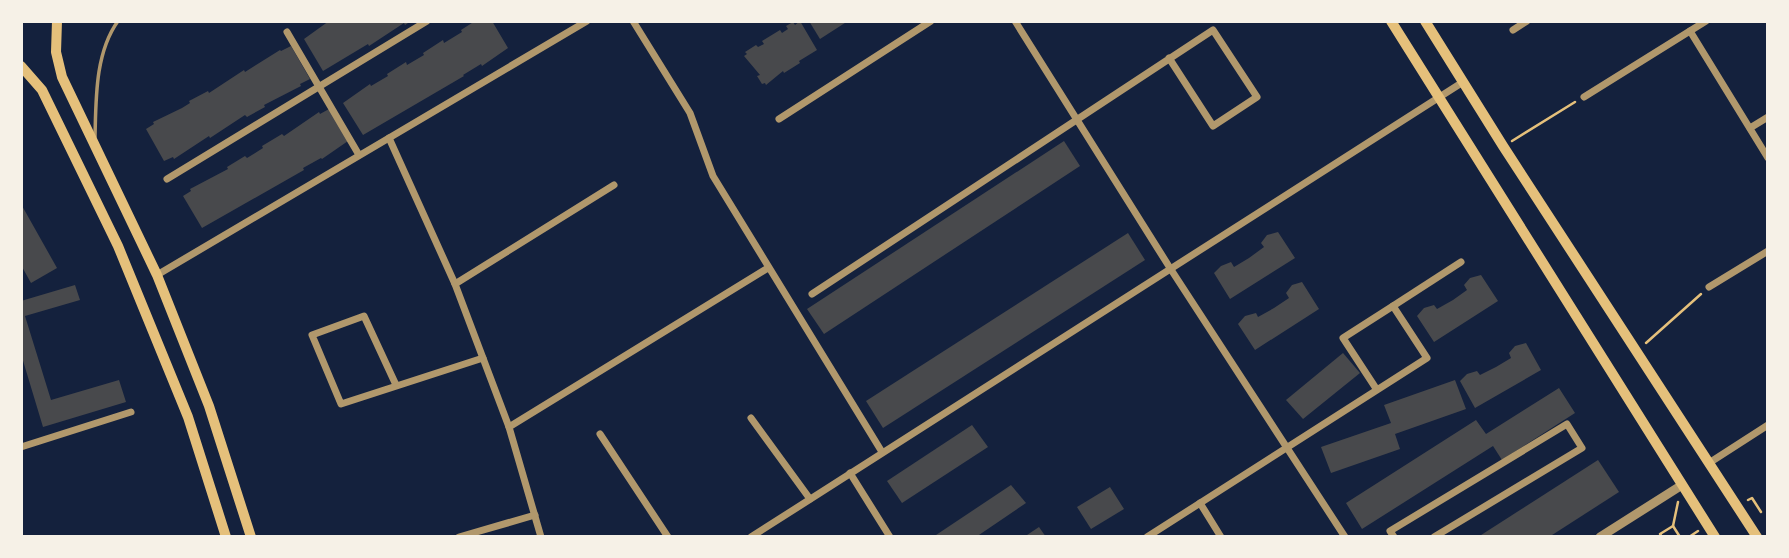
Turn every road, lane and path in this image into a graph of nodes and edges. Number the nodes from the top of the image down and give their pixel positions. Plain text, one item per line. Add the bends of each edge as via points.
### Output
1 (118, 21) edge
2 (427, 21) edge
3 (587, 21) edge
4 (633, 21) edge
5 (931, 21) edge
6 (1015, 21) edge
7 (1391, 21) edge
8 (1424, 21) edge
9 (1527, 21) edge
10 (1706, 21) edge
11 (54, 23) edge
12 (1513, 30) dead end
13 (1690, 31) junction
14 (287, 32) dead end
15 (1169, 58) junction
16 (21, 66) edge
17 (1463, 82) junction
18 (319, 87) junction
19 (1440, 96) junction
20 (1584, 97) joint
21 (1768, 117) edge
22 (1076, 118) junction
23 (779, 119) dead end
24 (1750, 128) junction
25 (389, 138) junction
26 (95, 146) junction
27 (1503, 146) junction
28 (359, 155) junction
29 (1768, 158) edge
30 (167, 179) dead end
31 (614, 185) dead end
32 (1768, 251) edge
33 (1461, 262) dead end
34 (768, 268) junction
35 (1170, 268) junction
36 (157, 275) junction
37 (455, 284) junction
38 (1709, 287) joint
39 (812, 294) dead end
40 (1393, 306) junction
41 (1637, 351) junction
42 (483, 358) junction
43 (396, 385) junction
44 (1377, 390) junction
45 (131, 412) dead end
46 (751, 418) dead end
47 (1768, 425) edge
48 (509, 427) junction
49 (600, 434) dead end
50 (21, 447) edge
51 (1286, 448) junction
52 (882, 452) junction
53 (1709, 463) junction
54 (850, 473) junction
55 (1682, 485) junction
56 (810, 499) junction
57 (1200, 503) junction
58 (1741, 504) dead end
59 (1761, 512) dead end
60 (535, 515) junction
61 (1673, 526) junction
62 (1699, 530) dead end
63 (1149, 536) edge
64 (226, 537) edge
65 (251, 537) edge
66 (459, 537) edge
67 (541, 537) edge
68 (668, 537) edge
69 (751, 537) edge
70 (890, 537) edge
71 (1221, 537) edge
72 (1345, 537) edge
73 (1394, 537) edge
74 (1434, 537) edge
75 (1600, 537) edge
76 (1662, 537) edge
77 (1680, 537) edge
78 (1689, 537) edge
79 (1715, 537) edge
80 (1757, 537) edge

1 - 26 lane via 104,48 98,79
2 - 18 street
3 - 25 street
4 - 34 street via 690,113 713,176
5 - 23 street
6 - 22 street
7 - 19 main road
8 - 17 main road
9 - 12 street
10 - 13 street
11 - 26 main road via 62,77
13 - 20 street
13 - 24 street
14 - 18 street
15 - 15 street via 1213,30 1257,97 1213,126
15 - 22 street
16 - 64 main road via 42,90 118,246 188,417
17 - 19 street
17 - 27 main road
18 - 28 street
18 - 30 street
19 - 35 street
19 - 55 main road
20 - 27 path
21 - 24 street
22 - 35 street
22 - 39 street
24 - 29 street
25 - 28 street
25 - 37 street
26 - 36 main road
27 - 41 main road
28 - 36 street
31 - 37 street
32 - 38 street
33 - 40 street
34 - 48 street
34 - 52 street
35 - 51 street
35 - 52 street
36 - 65 main road via 209,405
37 - 42 street
38 - 41 path
40 - 44 street via 1427,358
40 - 44 street via 1343,338
41 - 53 main road
42 - 43 street
42 - 48 street
43 - 43 street via 341,404 312,335 364,316
44 - 51 street
45 - 50 street
46 - 56 street
47 - 53 street
48 - 60 street
49 - 68 street
51 - 57 street
51 - 72 street
52 - 54 street
53 - 80 main road
54 - 56 street
54 - 70 street
55 - 61 path
55 - 75 street
55 - 79 main road
56 - 69 street
57 - 63 street
57 - 71 street
58 - 59 path via 1752,498
60 - 66 street
60 - 67 street
61 - 76 path via 1660,534
61 - 77 path
62 - 78 path
73 - 74 street via 1390,531 1567,424 1582,449

